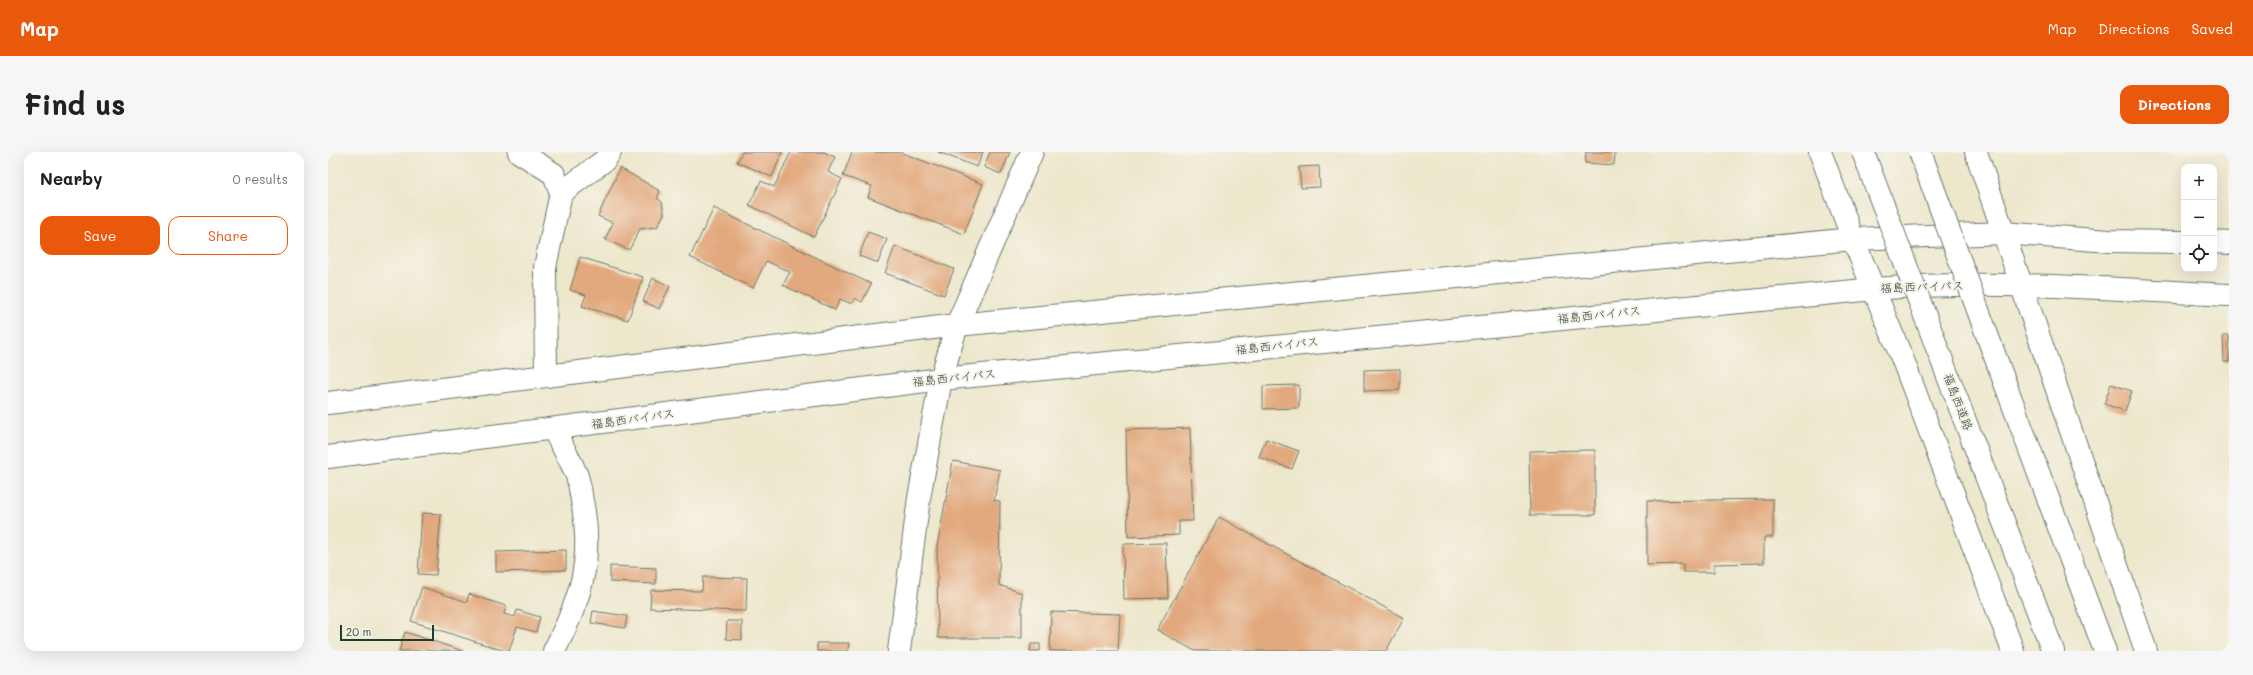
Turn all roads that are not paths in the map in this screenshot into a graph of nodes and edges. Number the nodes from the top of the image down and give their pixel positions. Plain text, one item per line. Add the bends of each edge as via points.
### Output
1 (519, 152) edge
2 (610, 152) edge
3 (1032, 152) edge
4 (1820, 152) edge
5 (1863, 152) edge
6 (1920, 152) edge
7 (1976, 152) edge
8 (561, 193) junction
9 (2003, 233) junction
10 (1853, 240) junction
11 (2181, 242) edge
12 (2217, 242) edge
13 (2229, 243) edge
14 (2021, 284) junction
15 (1875, 289) junction
16 (2229, 295) edge
17 (957, 325) junction
18 (546, 376) junction
19 (941, 379) junction
20 (328, 403) edge
21 (554, 430) junction
22 (328, 457) edge
23 (554, 651) edge
24 (899, 651) edge
25 (2013, 651) edge
26 (2053, 651) edge
27 (2105, 651) edge
28 (2146, 651) edge

1 - 8 main road via 554,174
2 - 8 main road via 605,160
3 - 17 main road
4 - 10 main road
5 - 26 main road, 福島西道路, bridge
6 - 27 main road, bridge
7 - 9 main road
8 - 18 main road via 544,267
9 - 10 main road
9 - 11 main road via 2109,241
9 - 14 main road
10 - 15 main road
10 - 17 main road
12 - 13 main road
14 - 15 main road, 福島西バイパス via 1913,285
14 - 16 main road, 福島西バイパス
14 - 28 main road
15 - 19 main road, 福島西バイパス
15 - 25 main road
17 - 18 main road
17 - 19 main road
18 - 20 main road
19 - 21 main road, 福島西バイパス
19 - 24 main road via 919,498
21 - 22 main road, 福島西バイパス
21 - 23 main road via 577,476 587,529 587,555 583,580 571,616

